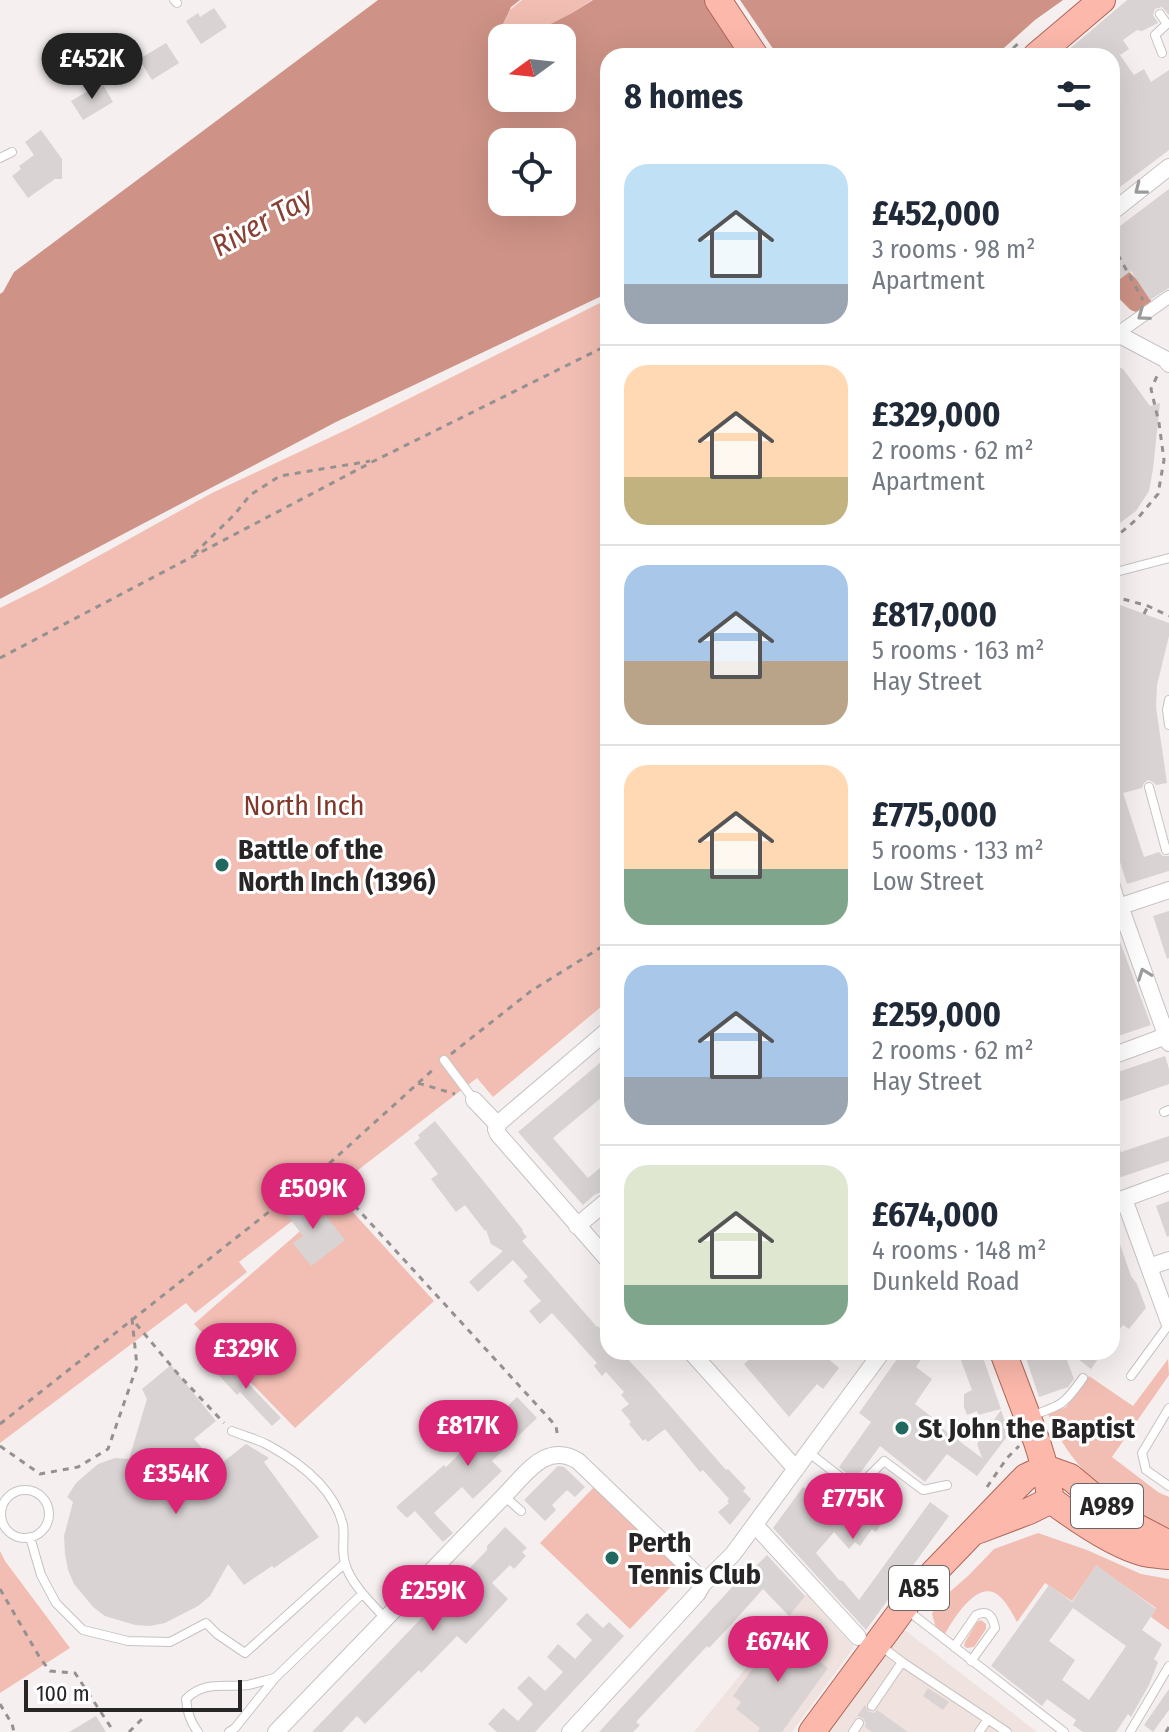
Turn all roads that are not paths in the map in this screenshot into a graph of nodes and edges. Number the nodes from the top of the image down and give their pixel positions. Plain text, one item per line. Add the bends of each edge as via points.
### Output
1 (718, 0) edge
2 (1102, 0) edge
3 (1160, 14) dead end
4 (750, 48) edge
5 (1045, 48) edge
6 (1162, 53) dead end
7 (12, 152) dead end
8 (0, 158) edge
9 (1169, 167) edge
10 (1120, 206) edge
11 (1169, 297) edge
12 (1120, 329) edge
13 (1120, 335) edge
14 (1167, 362) edge
15 (1169, 558) edge
16 (1120, 571) edge
17 (1169, 700) edge
18 (1169, 725) edge
19 (1149, 787) dead end
20 (1166, 850) dead end
21 (1169, 890) edge
22 (1120, 907) edge
23 (1120, 918) edge
24 (600, 1037) edge
25 (1168, 1038) edge
26 (1120, 1053) edge
27 (444, 1060) road end
28 (474, 1100) joint
29 (498, 1130) junction
30 (1169, 1182) edge
31 (1120, 1200) edge
32 (1120, 1205) edge
33 (600, 1207) edge
34 (577, 1226) junction
35 (600, 1251) edge
36 (1169, 1260) edge
37 (1149, 1267) junction
38 (1169, 1323) edge
39 (698, 1360) edge
40 (876, 1360) edge
41 (1006, 1360) edge
42 (1131, 1376) dead end
43 (1083, 1378) dead end
44 (1169, 1408) edge
45 (1027, 1418) junction
46 (232, 1431) road end
47 (808, 1452) junction
48 (1045, 1468) junction
49 (796, 1469) junction
50 (947, 1485) dead end
51 (1169, 1486) edge
52 (504, 1496) junction
53 (1051, 1500) junction
54 (521, 1511) dead end
55 (755, 1525) junction
56 (975, 1531) junction
57 (30, 1537) junction
58 (1169, 1544) edge
59 (1169, 1556) edge
60 (345, 1563) junction
61 (703, 1584) junction
62 (362, 1594) junction
63 (904, 1607) junction
64 (385, 1619) junction
65 (868, 1644) junction
66 (954, 1647) junction
67 (971, 1661) junction
68 (902, 1662) junction
69 (1169, 1666) edge
70 (275, 1678) junction
71 (872, 1706) dead end
72 (988, 1719) junction
73 (859, 1723) dead end
74 (198, 1732) edge
75 (229, 1732) edge
76 (276, 1732) edge
77 (570, 1732) edge
78 (812, 1732) edge
79 (853, 1732) edge
80 (979, 1732) edge
81 (1007, 1732) edge
82 (1064, 1732) edge
83 (1130, 1732) edge

1 - 4 main road
2 - 5 main road
3 - 6 lane via 1167,24 1155,35
7 - 8 lane
9 -> 10 street
11 -> 12 street
13 - 14 street
15 - 16 lane
17 - 18 lane
19 - 20 lane
21 - 22 street
25 -> 23 street
24 - 29 street
25 - 26 street
27 - 28 lane
28 - 29 street
29 - 34 street
30 - 31 street
32 - 37 street
33 - 34 street
34 - 35 street
36 - 37 street
37 - 38 street
38 - 42 lane
39 - 49 street
40 - 47 street
41 - 45 main road, A989
43 - 45 lane via 1061,1405
44 - 51 lane via 1142,1453 1146,1470
45 - 48 main road, A989
46 - 60 lane via 266,1443 321,1484 343,1525
47 - 49 street
47 - 50 lane via 856,1489 884,1461 923,1490
48 - 53 main road, A989
48 - 56 main road, A85 via 1026,1477
48 - 58 main road, A989 via 1070,1477 1129,1523
49 - 55 street
52 - 54 lane
52 - 61 street via 550,1455 578,1461
52 - 64 street
53 - 56 main road, A85
53 - 59 main road, A989 via 1122,1543
55 - 61 street
55 - 65 street
56 - 63 main road, A85
57 - 57 lane via 8,1531 1,1517 4,1501 16,1491 32,1490 48,1507 48,1522
57 - 60 lane via 56,1603 83,1630 128,1641 170,1642 206,1623 245,1653
60 - 62 lane
61 - 77 street
62 - 64 lane
62 - 70 lane
63 - 65 main road, A85
63 - 66 lane
64 - 76 street
65 - 68 lane
65 - 78 main road, A85
66 - 67 lane
66 - 67 lane via 976,1615 991,1616 995,1628
67 - 82 lane
68 - 71 lane
68 - 72 lane
69 - 83 lane
70 - 74 lane via 193,1692 186,1699 187,1710
70 - 75 lane
72 - 80 lane
72 - 81 lane
73 - 79 lane

